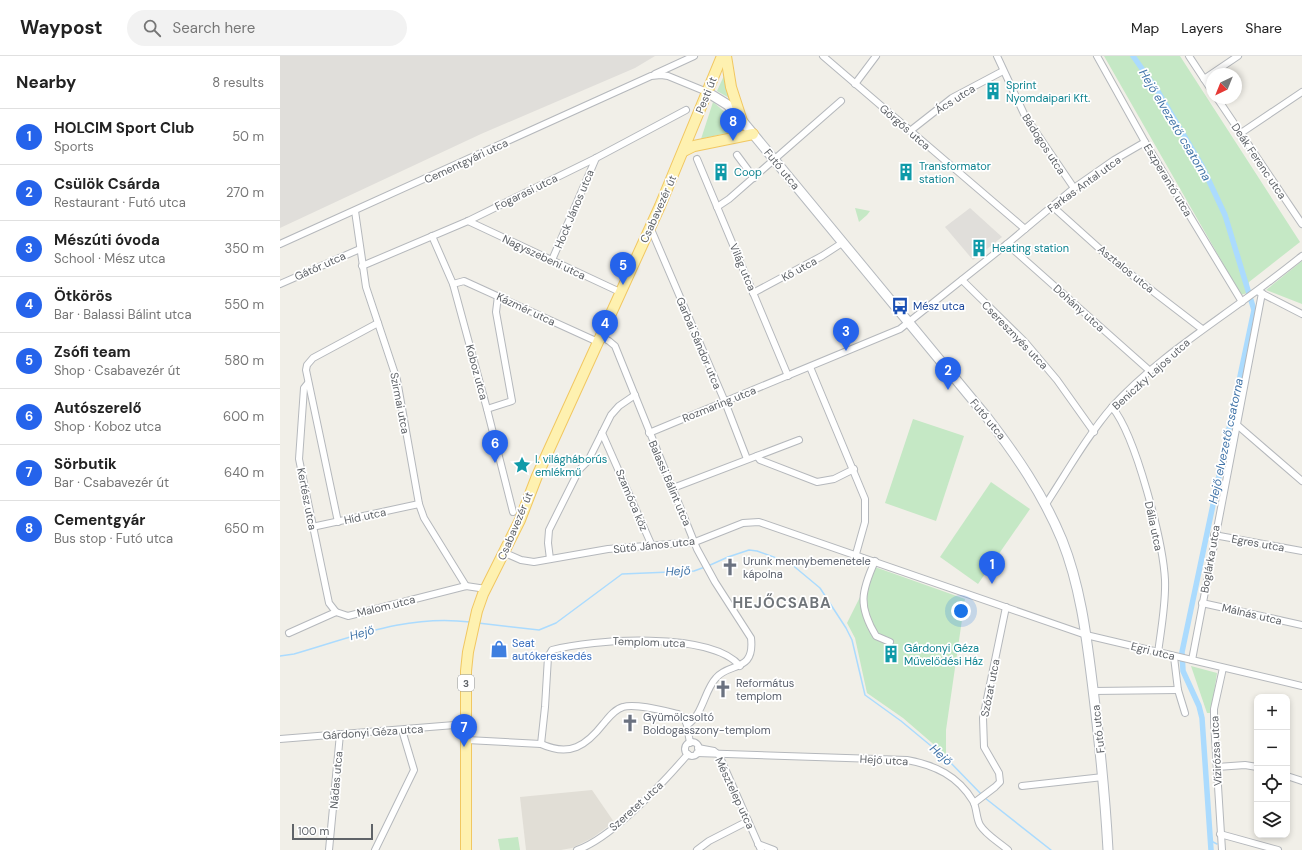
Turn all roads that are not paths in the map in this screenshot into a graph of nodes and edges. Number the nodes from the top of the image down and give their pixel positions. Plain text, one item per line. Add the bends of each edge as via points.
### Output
1 (694, 56) edge
2 (722, 56) edge
3 (726, 56) edge
4 (823, 56) edge
5 (996, 56) edge
6 (1097, 56) edge
7 (1189, 56) edge
8 (1238, 56) edge
9 (875, 57) edge
10 (1003, 71) junction
11 (651, 76) junction
12 (1204, 79) junction
13 (1206, 82) edge
14 (855, 84) junction
15 (707, 92) junction
16 (1302, 92) edge
17 (841, 101) dead end
18 (1221, 104) edge
19 (686, 110) dead end
20 (742, 121) junction
21 (910, 131) junction
22 (1241, 133) junction
23 (690, 134) joint
24 (753, 134) junction
25 (1145, 142) junction
26 (684, 151) junction
27 (737, 155) dead end
28 (596, 158) junction
29 (697, 159) dead end
30 (774, 160) junction
31 (754, 178) junction
32 (1074, 188) junction
33 (1052, 206) junction
34 (717, 207) junction
35 (356, 212) junction
36 (468, 221) junction
37 (1302, 224) edge
38 (650, 227) junction
39 (1025, 229) junction
40 (432, 236) junction
41 (842, 242) junction
42 (280, 244) edge
43 (1007, 244) junction
44 (360, 249) junction
45 (1302, 256) edge
46 (552, 260) junction
47 (362, 266) junction
48 (962, 280) junction
49 (280, 284) edge
50 (453, 284) junction
51 (620, 292) junction
52 (1258, 292) junction
53 (753, 293) junction
54 (498, 296) junction
55 (1243, 301) junction
56 (1302, 314) edge
57 (908, 323) junction
58 (378, 324) junction
59 (1202, 330) junction
60 (599, 339) junction
61 (810, 367) junction
62 (1150, 371) junction
63 (788, 376) junction
64 (308, 383) junction
65 (634, 395) junction
66 (725, 402) junction
67 (1112, 407) junction
68 (487, 409) junction
69 (1236, 424) junction
70 (1094, 432) junction
71 (602, 433) junction
72 (649, 433) junction
73 (799, 440) dead end
74 (757, 456) junction
75 (747, 459) junction
76 (854, 469) junction
77 (1302, 481) edge
78 (673, 488) junction
79 (418, 504) junction
80 (1046, 504) junction
81 (513, 512) dead end
82 (338, 522) junction
83 (312, 527) junction
84 (1214, 535) junction
85 (695, 542) junction
86 (652, 546) junction
87 (1302, 551) edge
88 (505, 553) junction
89 (856, 554) junction
90 (550, 559) junction
91 (876, 561) junction
92 (466, 586) junction
93 (486, 589) junction
94 (1202, 603) junction
95 (1006, 607) junction
96 (336, 612) junction
97 (1302, 625) edge
98 (289, 633) dead end
99 (1086, 635) junction
100 (890, 642) dead end
101 (1158, 653) junction
102 (1174, 657) junction
103 (1190, 660) junction
104 (740, 666) junction
105 (1223, 668) junction
106 (1302, 686) edge
107 (1178, 690) junction
108 (1094, 691) junction
109 (1185, 713) dead end
110 (467, 724) junction
111 (687, 725) junction
112 (402, 730) junction
113 (340, 734) junction
114 (280, 739) edge
115 (467, 740) junction
116 (690, 742) junction
117 (540, 744) junction
118 (697, 751) junction
119 (688, 754) junction
120 (718, 755) junction
121 (1254, 766) edge
122 (1217, 767) junction
123 (1290, 777) edge
124 (1103, 778) junction
125 (1302, 781) edge
126 (1022, 786) dead end
127 (976, 801) junction
128 (748, 821) junction
129 (1220, 834) junction
130 (760, 847) edge
131 (330, 850) edge
132 (374, 850) edge
133 (466, 850) edge
134 (580, 850) edge
135 (697, 850) edge
136 (774, 850) edge
137 (1008, 850) edge
138 (1108, 850) edge
139 (1222, 850) edge
140 (1278, 850) edge

1 - 11 street, Cementgyári utca
2 - 15 main road, Pesti út / 3
3 - 20 main road via 730,87
4 - 14 street, Görgős utca
5 - 10 street, Bádogos utca
6 - 25 street, Eszperantó utca
7 - 12 street
8 - 12 street
9 - 14 street
10 - 21 street, Ács utca via 952,98
10 - 32 street, Bádogos utca via 1025,116
11 - 15 street, Cementgyári utca via 668,76
11 - 35 street, Cementgyári utca
12 - 13 street
14 - 21 street, Görgős utca
15 - 20 main road, Futó utca via 728,105
15 - 23 main road, Pesti út / 3
16 - 22 street
17 - 30 street
18 - 22 street, Deák Ferenc utca
19 - 28 street, Fogarasi utca
20 - 24 main road, Futó utca
21 - 39 street, Görgős utca
22 - 37 street, Deák Ferenc utca
23 - 26 main road, Csabavezér út / 3
24 - 26 main road via 694,146
24 - 30 main road, Futó utca
25 - 32 street, Farkas Antal utca
25 - 55 street, Eszperantó utca
26 - 38 main road, Csabavezér út / 3
27 - 31 street
28 - 36 street, Fogarasi utca
28 - 46 street, Hock János utca
29 - 34 street, Világ utca
30 - 31 street
30 - 41 main road, Futó utca
31 - 34 street
32 - 33 street, Farkas Antal utca
33 - 39 street, Farkas Antal utca
33 - 59 street, Asztalos utca via 1111,259
34 - 53 street, Világ utca
35 - 42 street, Cementgyári utca
35 - 44 street, Szirmai utca
36 - 40 street, Fogarasi utca
36 - 46 street, Nagyszebeni utca
38 - 51 main road, Csabavezér út / 3
38 - 66 street, Garbai Sándor utca
39 - 43 street, Farkas Antal utca
40 - 47 street, Fogarasi utca
40 - 50 street, Koboz utca
41 - 53 street, Kő utca via 822,256
41 - 57 main road, Futó utca
43 - 48 street, Farkas Antal utca
43 - 62 street, Dohány utca
44 - 47 street, Szirmai utca
44 - 49 street, Gátőr utca
45 - 52 street, Beniczky Lajos utca
46 - 51 street, Nagyszebeni utca
47 - 58 street, Szirmai utca
48 - 57 street, Farkas Antal utca
48 - 70 street, Cseresznyés utca via 1057,380
50 - 54 street, Kázmér utca via 464,281
50 - 68 street, Koboz utca
51 - 60 main road, Csabavezér út / 3
52 - 55 street, Beniczky Lajos utca
52 - 56 street
52 - 69 street, Boglárka utca
53 - 63 street, Világ utca
54 - 60 street, Kázmér utca
54 - 68 street via 496,312 512,401
55 - 59 street, Beniczky Lajos utca
57 - 61 street via 900,329
57 - 80 main road, Futó utca via 1009,445
58 - 64 street, Kertész utca via 313,358 306,370
58 - 79 street, Szirmai utca via 397,380
59 - 62 street, Beniczky Lajos utca
60 - 65 street, Balassi Bálint utca via 609,341 614,346
60 - 88 main road, Csabavezér út / 3
61 - 63 street
61 - 76 street
62 - 67 street, Beniczky Lajos utca
63 - 66 street, Rozmaring utca
64 - 82 street, Kertész utca
64 - 83 street, Kertész utca via 304,388 299,459
65 - 71 street via 611,415
65 - 72 street, Balassi Bálint utca
66 - 72 street, Rozmaring utca
66 - 75 street, Garbai Sándor utca
67 - 70 street, Beniczky Lajos utca
67 - 101 street, Dália utca via 1126,431 1158,535 1165,580
68 - 81 street, Koboz utca
69 - 77 street
69 - 84 street, Boglárka utca
70 - 80 street, Beniczky Lajos utca
71 - 86 street, Szamóca köz
71 - 90 street via 588,461 578,470 550,530
72 - 78 street, Balassi Bálint utca
73 - 74 street
74 - 75 street
74 - 76 street via 760,460 816,482 834,479
75 - 78 street
76 - 89 street via 866,506 865,522
78 - 85 street, Balassi Bálint utca
79 - 82 street, Híd utca
79 - 92 street, Szirmai utca
80 - 99 main road, Futó utca via 1069,561
82 - 83 street, Híd utca
83 - 96 street, Kertész utca via 329,603
84 - 87 street, Egres utca
84 - 94 street, Boglárka utca
85 - 86 street, Sütő János utca
85 - 89 street, Sütő János utca via 744,523 759,522
85 - 104 street, Balassi Bálint utca via 708,571 751,638 750,655
86 - 90 street, Sütő János utca via 608,549
88 - 90 street, Sütő János utca via 526,562
88 - 93 main road, Csabavezér út / 3
89 - 91 street, Sütő János utca
91 - 95 street, Sütő János utca
91 - 100 street via 863,593 865,613 876,636
92 - 93 street, Malom utca
92 - 96 street, Malom utca via 348,616
93 - 110 main road, Csabavezér út / 3 via 474,623 468,652
94 - 97 street, Málnás utca
94 - 103 street, Boglárka utca
95 - 99 street, Egri utca
95 - 127 street, Szózat utca via 984,718 984,747 999,773 1000,782
96 - 98 street
99 - 101 street, Egri utca
99 - 108 main road, Futó utca
101 - 102 street, Egri utca
102 - 103 street, Egri utca
102 - 107 street
103 - 105 street, Egri utca
104 - 111 street via 717,676 706,700
104 - 117 street, Templom utca via 728,655 692,644 638,640 600,641 552,650 548,657
105 - 106 street, Egri utca
105 - 122 street, Vízirózsa utca via 1214,709
107 - 108 street
107 - 109 street
108 - 124 main road, Futó utca
110 - 112 street, Gárdonyi Géza utca
110 - 115 main road, Csabavezér út / 3
111 - 116 street
111 - 117 street via 684,718 678,714 623,706 581,745 570,750
112 - 113 street, Gárdonyi Géza utca
112 - 132 street via 414,770
113 - 114 street, Gárdonyi Géza utca
113 - 131 street, Nádas utca
115 - 117 street
115 - 133 main road, Csabavezér út / 3
116 - 118 street via 695,743
116 - 119 street via 685,748
118 - 119 street via 692,756
118 - 120 street, Hejő utca
119 - 134 street, Szeretet utca via 632,811 600,838
120 - 127 street, Hejő utca via 907,760 926,763 947,773
120 - 128 street, Mésztelep utca
121 - 122 street
122 - 129 street, Vízirózsa utca
123 - 125 street
124 - 126 street
124 - 138 main road, Futó utca
127 - 137 street, Hejő utca via 979,824
128 - 130 street, Mésztelep utca
128 - 135 street via 720,834
129 - 139 street, Vízirózsa utca
129 - 140 street
130 - 136 street

